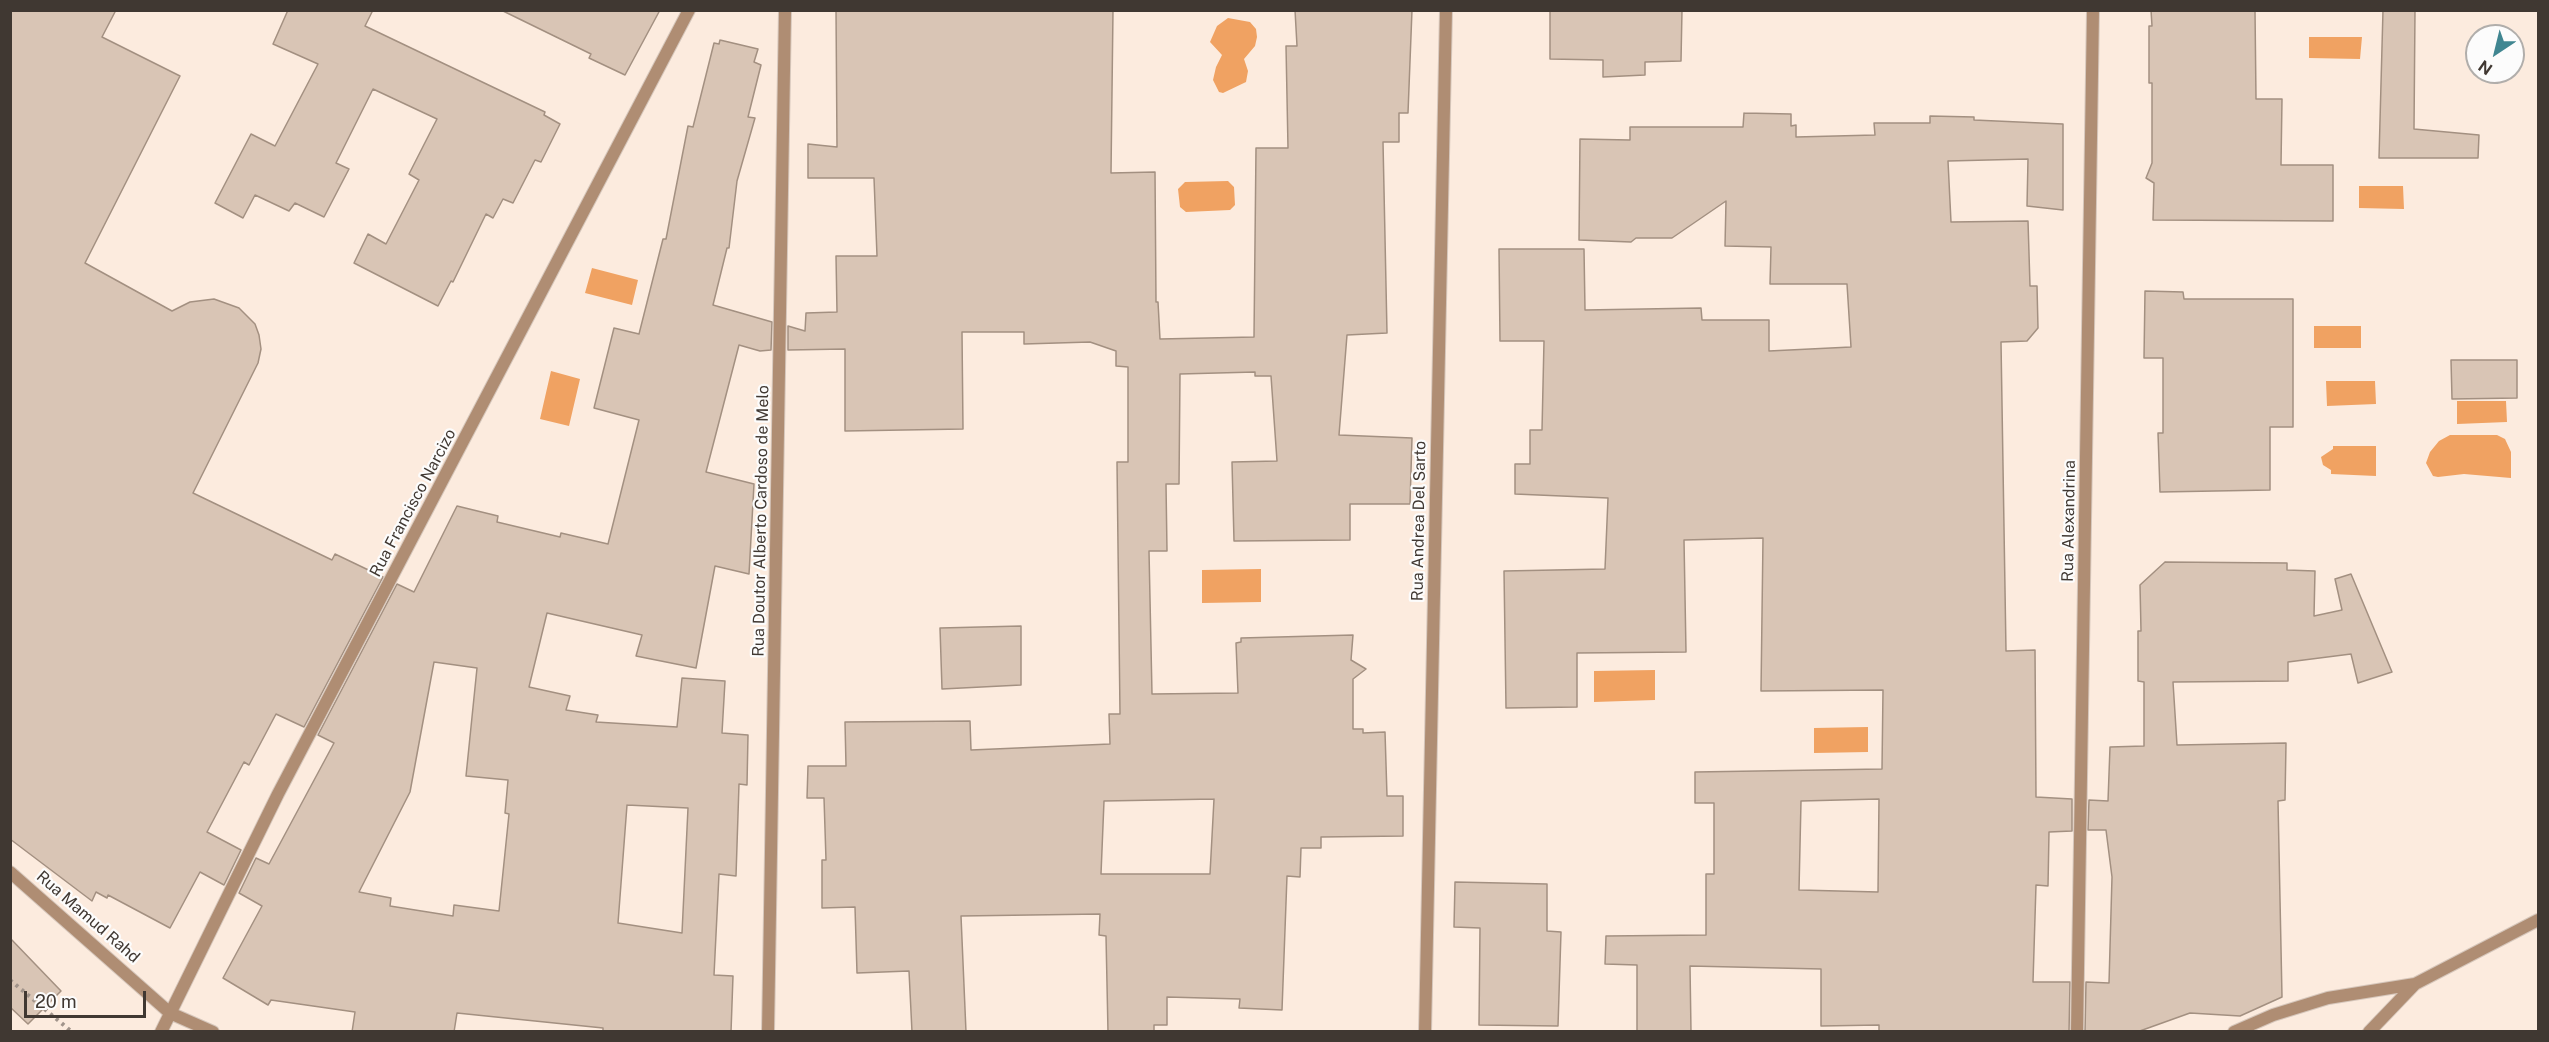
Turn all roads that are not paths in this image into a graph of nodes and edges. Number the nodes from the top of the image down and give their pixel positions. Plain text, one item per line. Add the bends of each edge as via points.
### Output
1 (689, 10) edge
2 (784, 10) edge
3 (1446, 10) edge
4 (2093, 10) edge
5 (10, 872) edge
6 (2538, 920) edge
7 (2415, 984) junction
8 (170, 1013) junction
9 (161, 1032) edge
10 (213, 1032) edge
11 (768, 1032) edge
12 (1425, 1032) edge
13 (2078, 1032) edge
14 (2234, 1032) edge
15 (2369, 1032) edge

1 - 8 street, Rua Francisco Narcizo via 278,794
2 - 11 street, Rua Doutor Alberto Cardoso de Melo
3 - 12 street, Rua Andrea Del Sarto
4 - 13 street, Rua Alexandrina
5 - 8 street, Rua Mamud Rahd
6 - 7 street
7 - 14 street via 2328,998 2272,1015
7 - 15 street
8 - 9 street
8 - 10 street, Rua Mamud Rahd

